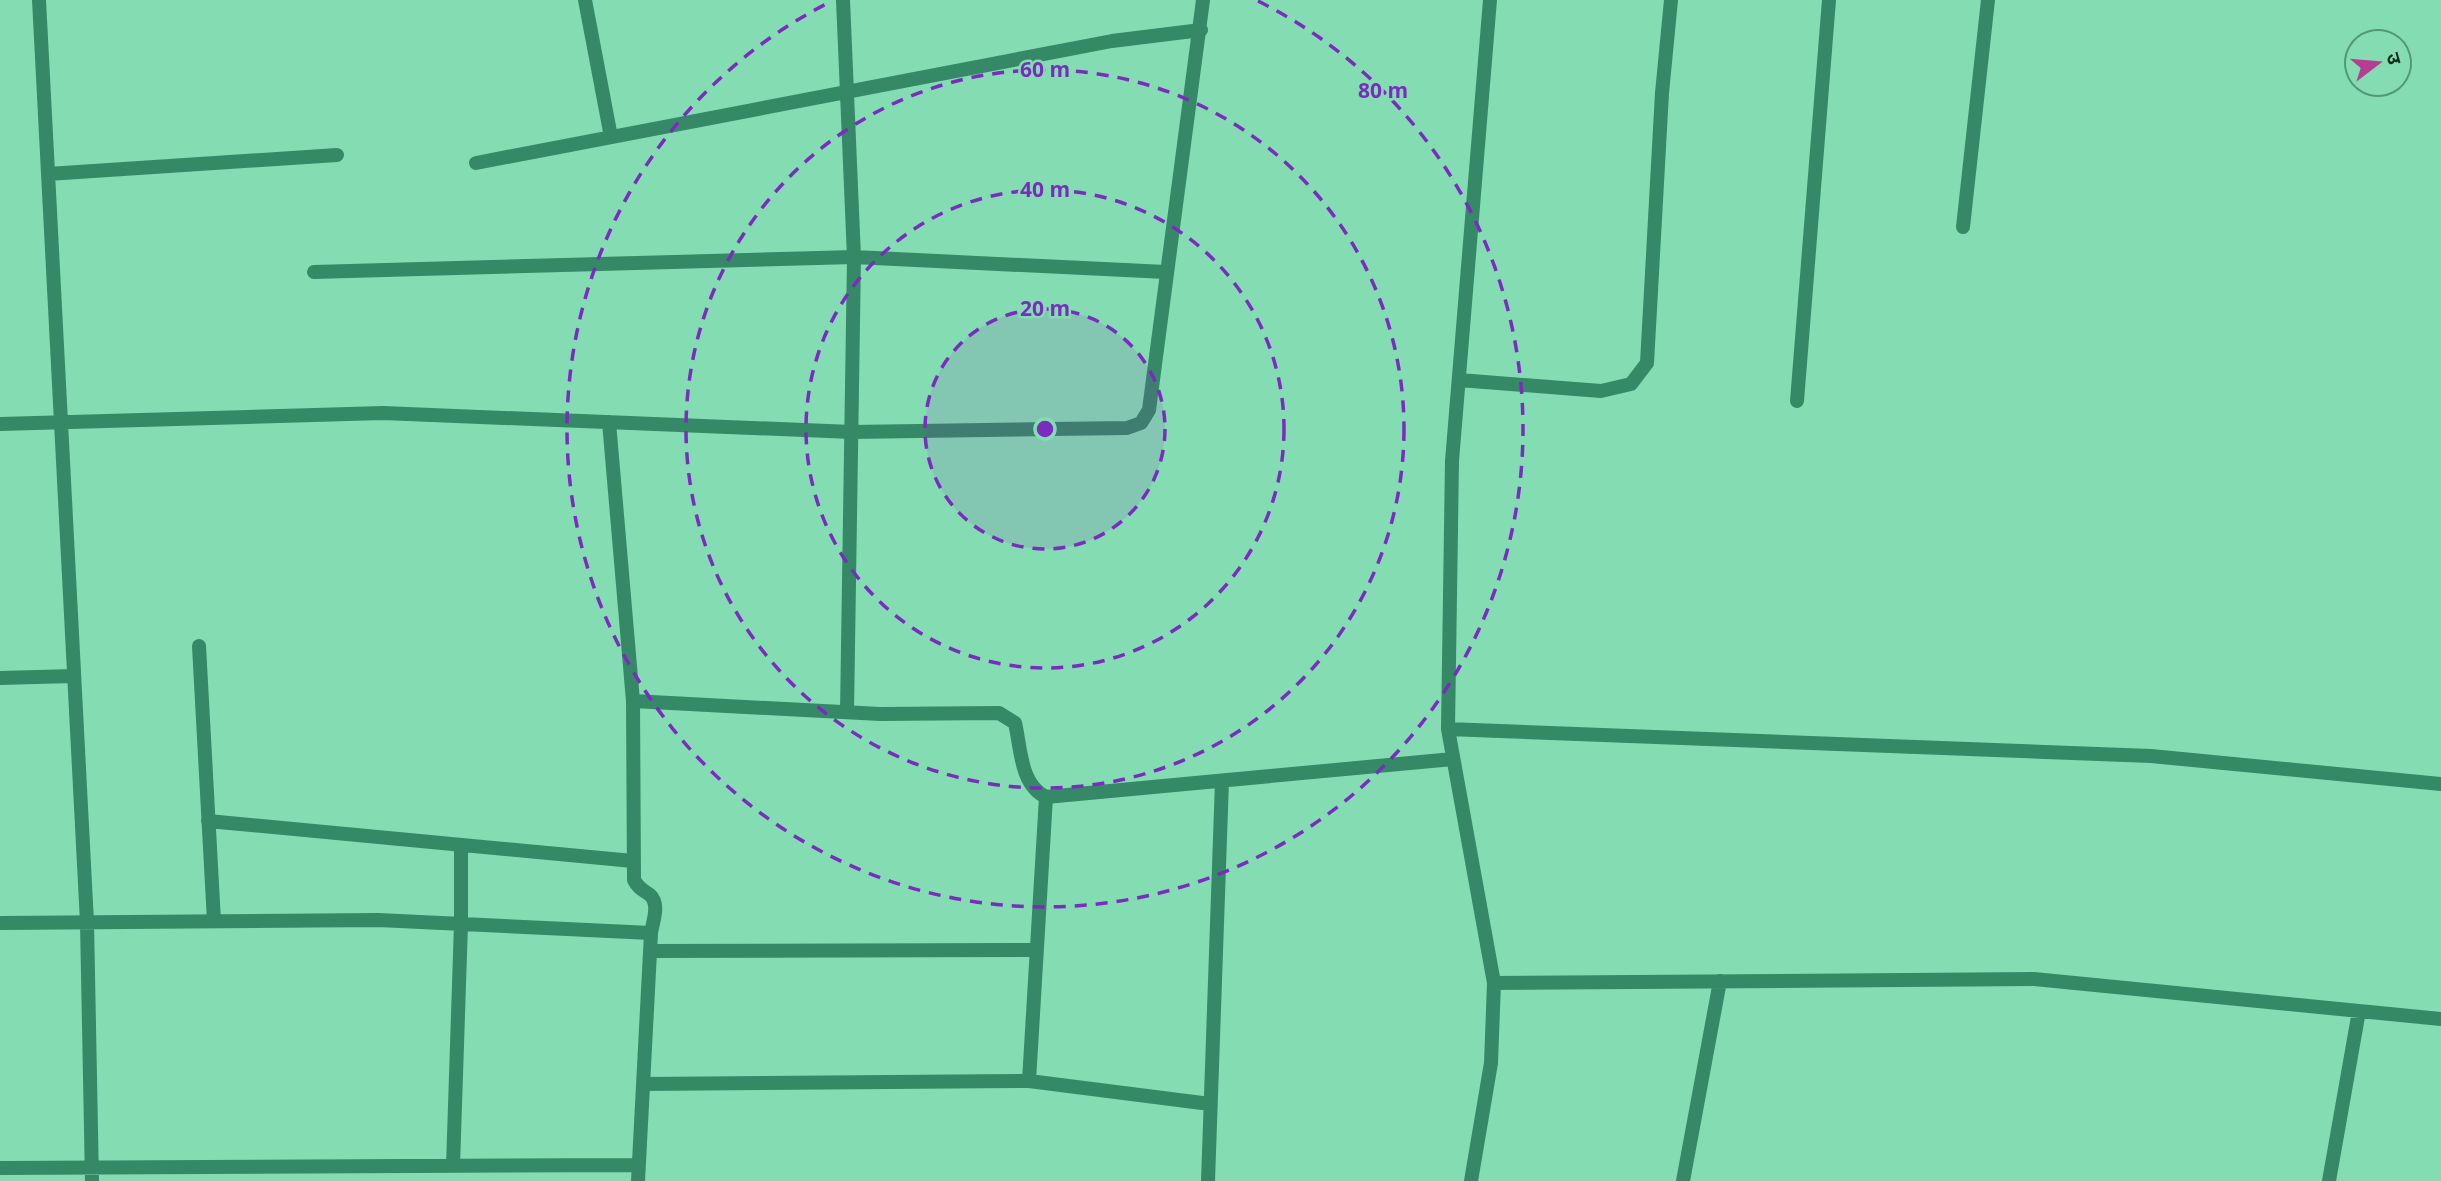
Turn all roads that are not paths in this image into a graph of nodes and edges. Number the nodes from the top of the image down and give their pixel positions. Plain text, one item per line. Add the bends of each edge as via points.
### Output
1 (39, 0) edge
2 (585, 0) edge
3 (843, 0) edge
4 (1203, 0) edge
5 (1490, 0) edge
6 (1671, 0) edge
7 (1829, 0) edge
8 (1988, 0) edge
9 (1201, 30) junction
10 (848, 91) junction
11 (611, 137) junction
12 (337, 155) dead end
13 (476, 163) dead end
14 (48, 174) junction
15 (1963, 227) dead end
16 (854, 257) junction
17 (314, 272) dead end
18 (1166, 272) junction
19 (1459, 380) junction
20 (1797, 401) dead end
21 (609, 422) junction
22 (0, 424) edge
23 (61, 424) junction
24 (852, 432) junction
25 (199, 646) dead end
26 (74, 676) junction
27 (0, 678) edge
28 (633, 701) junction
29 (848, 712) junction
30 (1448, 729) junction
31 (1453, 759) junction
32 (1222, 781) junction
33 (2441, 784) edge
34 (1046, 797) junction
35 (208, 821) junction
36 (461, 845) junction
37 (633, 861) junction
38 (214, 921) junction
39 (87, 922) junction
40 (0, 923) edge
41 (461, 924) junction
42 (651, 933) junction
43 (1036, 950) junction
44 (650, 951) junction
45 (1720, 981) junction
46 (1494, 983) junction
47 (2360, 1011) junction
48 (2441, 1019) edge
49 (1028, 1081) junction
50 (643, 1084) junction
51 (1210, 1104) junction
52 (639, 1165) junction
53 (453, 1166) junction
54 (0, 1168) edge
55 (91, 1175) edge
56 (638, 1181) edge
57 (1208, 1181) edge
58 (1471, 1181) edge
59 (1683, 1181) edge
60 (2329, 1181) edge

1 - 14 street
2 - 11 street
3 - 10 street
4 - 9 street
5 - 19 street
6 - 19 street via 1647,363 1631,384 1601,391
7 - 20 street
8 - 15 street
9 - 10 street via 1112,41
9 - 18 street
10 - 11 street
10 - 16 street
11 - 13 street
12 - 14 street
14 - 23 street
16 - 17 street
16 - 18 street
16 - 24 street
18 - 24 street via 1149,410 1141,423 1127,428
19 - 30 street via 1452,461
21 - 23 street via 383,413
21 - 24 street
21 - 28 street
22 - 23 street
23 - 26 street
24 - 29 street
25 - 35 street
26 - 27 street
26 - 39 street
28 - 29 street
28 - 37 street
29 - 34 street via 999,713 1015,723 1027,779
30 - 31 street
30 - 33 street via 2151,756
31 - 32 street
31 - 46 street
32 - 34 street
32 - 51 street
34 - 43 street
35 - 36 street
35 - 38 street
36 - 37 street
36 - 41 street
37 - 42 street via 636,885 655,902
38 - 39 street
38 - 41 street
39 - 40 street
39 - 55 street
41 - 42 street
41 - 53 street
42 - 44 street
43 - 44 street
43 - 49 street
44 - 50 street
45 - 46 street
45 - 47 street via 2034,979
45 - 59 street
46 - 58 street via 1491,1063
47 - 48 street
47 - 60 street
49 - 50 street
49 - 51 street
50 - 52 street
51 - 57 street
52 - 53 street
52 - 56 street
53 - 55 street
54 - 55 street

